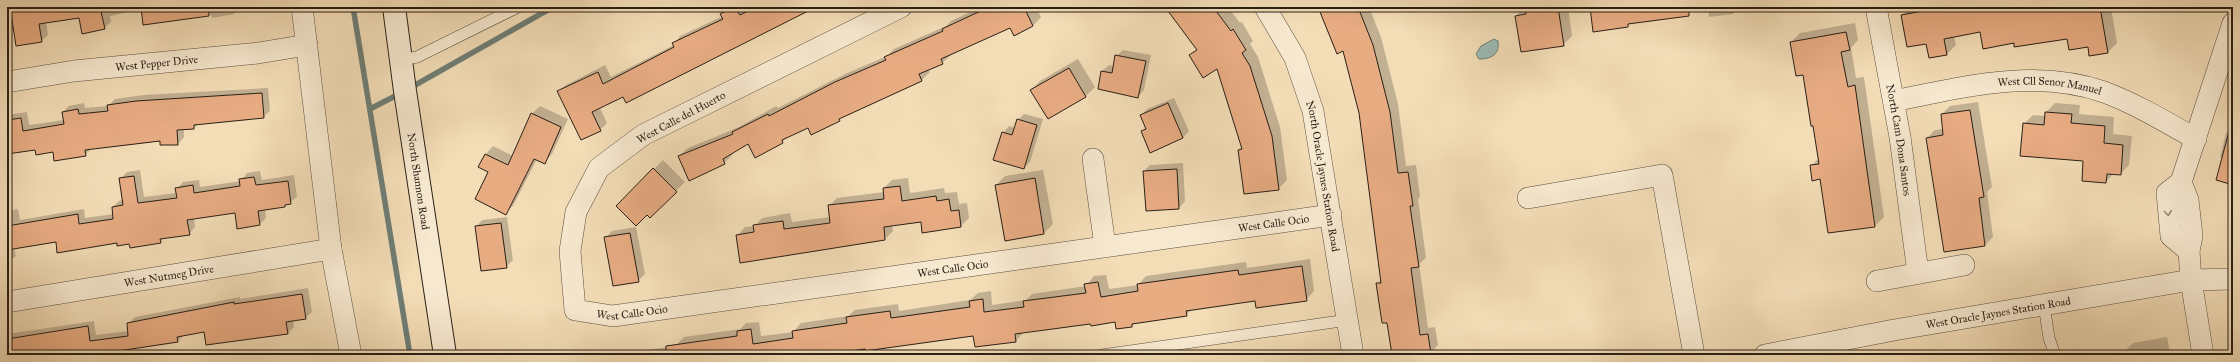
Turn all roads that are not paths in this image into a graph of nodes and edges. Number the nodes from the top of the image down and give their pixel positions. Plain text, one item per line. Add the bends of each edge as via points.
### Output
1 (302, 7) edge
2 (394, 7) edge
3 (518, 7) edge
4 (901, 7) edge
5 (1265, 7) edge
6 (1876, 7) edge
7 (2233, 23) edge
8 (307, 45) junction
9 (401, 60) junction
10 (7, 82) edge
11 (1894, 101) junction
12 (2196, 140) junction
13 (1092, 159) dead end
14 (1528, 198) dead end
15 (1331, 215) junction
16 (1105, 246) junction
17 (331, 249) junction
18 (1964, 265) dead end
19 (1918, 273) junction
20 (2233, 279) edge
21 (2190, 280) junction
22 (1877, 281) dead end
23 (7, 302) edge
24 (2044, 305) junction
25 (575, 310) joint
26 (1348, 320) junction
27 (351, 355) edge
28 (445, 355) edge
29 (1102, 355) edge
30 (1353, 355) edge
31 (1694, 355) edge
32 (1765, 355) edge
33 (2055, 355) edge
34 (2203, 355) edge

1 - 8 street
2 - 9 street, North Shannon Road
3 - 9 lane via 417,57
4 - 25 street, West Calle del Huerto via 643,135 599,168 576,212 570,251
5 - 15 street, North Oracle Jaynes Station Road via 1295,58 1313,111
6 - 11 street, North Cam Dona Santos
7 - 12 street
8 - 10 street, West Pepper Drive via 258,53 74,71
8 - 17 street
9 - 28 street, North Shannon Road
11 - 12 street, West Cll Senor Manuel via 2006,81 2040,80 2070,83 2103,92 2136,106
11 - 19 street, North Cam Dona Santos
12 - 21 street via 2181,182 2166,193 2170,236 2188,251
13 - 16 street
14 - 31 street via 1662,175
15 - 16 street, West Calle Ocio
15 - 26 street, North Oracle Jaynes Station Road
16 - 25 street, West Calle Ocio via 613,316
17 - 23 street, West Nutmeg Drive
17 - 27 street
18 - 19 street
19 - 22 street
20 - 21 street, West Oracle Jaynes Station Road
21 - 24 street, West Oracle Jaynes Station Road
21 - 34 street
24 - 32 street, West Oracle Jaynes Station Road
24 - 33 lane via 2049,338
26 - 29 lane
26 - 30 street, North Oracle Jaynes Station Road

